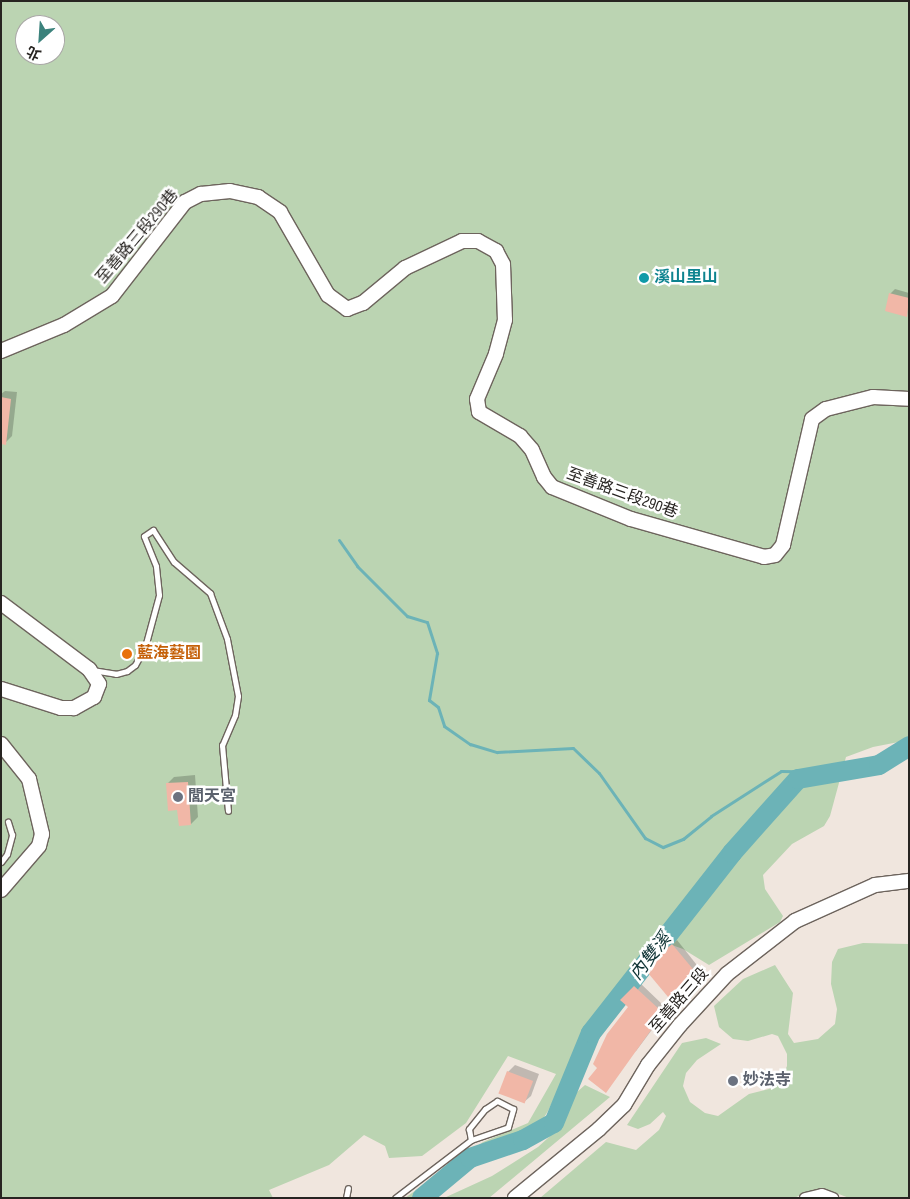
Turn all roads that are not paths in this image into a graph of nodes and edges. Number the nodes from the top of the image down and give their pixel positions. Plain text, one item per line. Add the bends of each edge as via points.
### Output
1 (1, 352) edge
2 (909, 399) edge
3 (1, 603) edge
4 (89, 669) junction
5 (1, 688) edge
6 (1, 744) edge
7 (228, 811) dead end
8 (8, 822) dead end
9 (1, 862) edge
10 (909, 881) edge
11 (1, 890) edge
12 (471, 1140) junction
13 (348, 1188) dead end
14 (346, 1198) edge
15 (395, 1198) edge
16 (515, 1198) edge
17 (805, 1198) edge
18 (833, 1198) edge

1 - 2 street, 至善路三段290巷 via 64,325 112,296 185,202 201,194 230,191 258,196 280,212 328,296 347,309 363,303 405,268 462,242 478,241 496,251 503,264 505,320 478,399 478,412 520,436 532,450 552,487 631,519 764,557 775,555 783,545 812,419 826,410 873,397
3 - 4 street
4 - 5 street via 99,684 94,697 74,708 61,708
4 - 7 lane via 116,674 127,671 135,665 145,646 160,595 156,566 144,536 153,530 174,562 210,592 227,639 238,696 235,715 222,746
6 - 11 street via 29,779 42,834 39,846
8 - 9 lane via 12,835 7,854
10 - 16 street, 至善路三段 via 875,885 839,898 795,921 760,947 727,974 680,1024 648,1065 624,1105
12 - 12 lane via 508,1127 514,1109 497,1101 485,1109 469,1130
12 - 15 lane
13 - 14 lane
17 - 18 street via 822,1194

